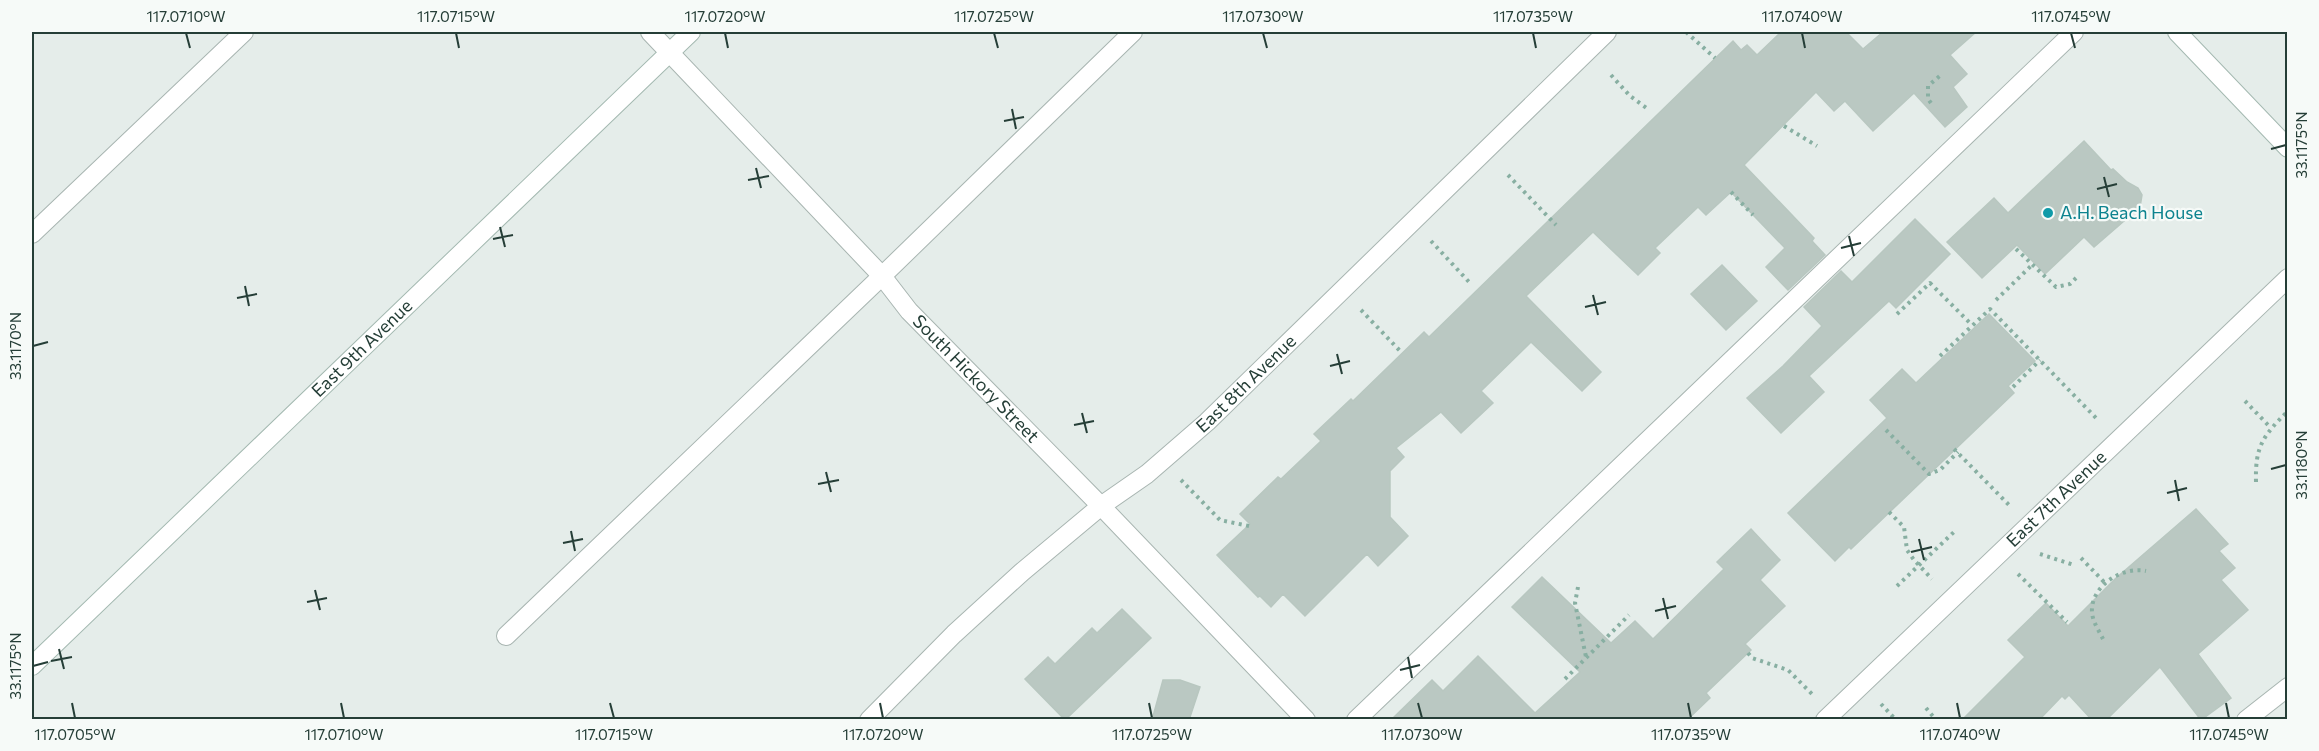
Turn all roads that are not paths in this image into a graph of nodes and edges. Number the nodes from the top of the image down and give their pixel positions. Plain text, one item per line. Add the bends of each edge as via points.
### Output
1 (244, 32) edge
2 (650, 32) edge
3 (691, 32) edge
4 (1133, 32) edge
5 (1607, 32) edge
6 (2074, 32) edge
7 (2177, 32) edge
8 (670, 52) junction
9 (2288, 148) edge
10 (32, 234) edge
11 (882, 276) junction
12 (2288, 278) edge
13 (1101, 506) junction
14 (506, 636) dead end
15 (32, 666) edge
16 (2288, 687) edge
17 (1828, 717) edge
18 (869, 720) edge
19 (1306, 720) edge
20 (1356, 720) edge
21 (2246, 720) edge

1 - 10 street
2 - 8 street, South Hickory Street
3 - 8 street, East 9th Avenue
4 - 11 street
5 - 13 street, East 8th Avenue via 1207,422 1147,474
6 - 20 street
7 - 9 street
8 - 11 street, South Hickory Street
8 - 15 street, East 9th Avenue
11 - 13 street, South Hickory Street via 909,311
11 - 14 street
12 - 17 street, East 7th Avenue
13 - 18 street, East 8th Avenue via 954,634
13 - 19 street, South Hickory Street
16 - 21 street

